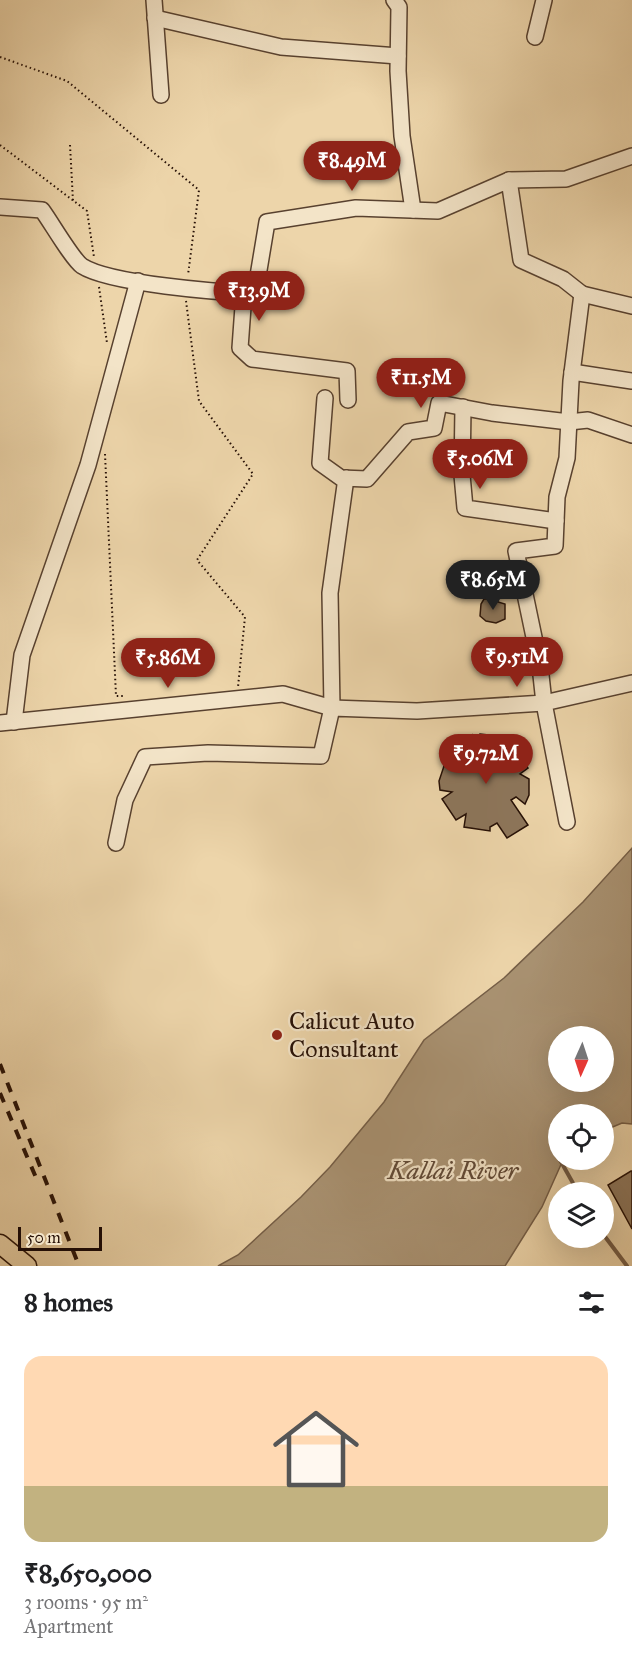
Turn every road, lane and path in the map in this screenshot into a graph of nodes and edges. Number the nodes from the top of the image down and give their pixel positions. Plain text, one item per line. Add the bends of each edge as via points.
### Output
1 (154, 0) edge
2 (394, 0) edge
3 (543, 0) edge
4 (155, 18) junction
5 (535, 37) dead end
6 (398, 56) junction
7 (0, 57) edge
8 (161, 95) dead end
9 (0, 145) edge
10 (70, 145) dead end
11 (632, 156) edge
12 (509, 180) junction
13 (73, 201) junction
14 (0, 207) edge
15 (413, 210) junction
16 (97, 272) junction
17 (138, 281) junction
18 (187, 285) dead end
19 (244, 293) junction
20 (582, 294) junction
21 (186, 296) dead end
22 (632, 306) edge
23 (107, 351) dead end
24 (572, 372) junction
25 (632, 381) edge
26 (325, 398) dead end
27 (348, 400) dead end
28 (463, 407) junction
29 (569, 422) junction
30 (632, 435) edge
31 (105, 453) dead end
32 (346, 478) junction
33 (556, 521) junction
34 (632, 682) edge
35 (238, 694) dead end
36 (127, 697) dead end
37 (544, 703) junction
38 (332, 708) junction
39 (7, 722) edge
40 (567, 822) dead end
41 (116, 843) dead end
42 (0, 1244) edge
43 (27, 1266) edge

1 - 4 street
2 - 6 street via 399,7
3 - 5 street
4 - 6 street via 280,47
4 - 8 street
6 - 15 street via 402,136
7 - 18 path via 67,81 199,190
9 - 13 path
10 - 13 path
11 - 12 street via 566,180
12 - 15 street via 438,211
12 - 20 street via 521,260 563,279
13 - 16 path via 87,211
14 - 16 street via 42,210 81,265
15 - 19 street via 356,208 267,222 255,294
16 - 17 street
16 - 23 path
17 - 19 street
17 - 39 street via 88,465 22,655
19 - 27 street via 240,348 252,359 347,371
20 - 22 street
20 - 24 street
21 - 35 path via 199,401 253,474 197,560 245,617
24 - 25 street
24 - 29 street
26 - 32 street via 320,463
28 - 29 street
28 - 32 street via 439,403 434,428 408,432 367,479
28 - 33 street via 465,508
29 - 30 street via 588,420
29 - 33 street via 567,458 556,497
31 - 36 path via 116,696
32 - 38 street via 330,593
33 - 37 street via 555,546 516,550
34 - 37 street
37 - 38 street via 417,711
37 - 40 street
38 - 39 street via 283,694
38 - 41 street via 321,756 208,753 145,758 125,800
42 - 43 main road

